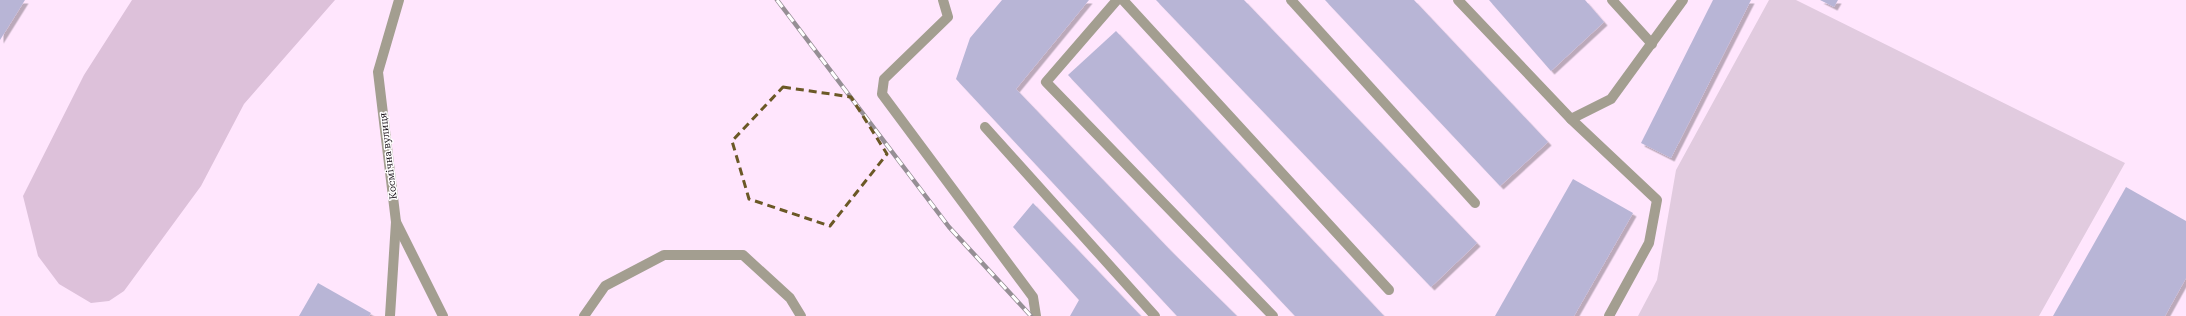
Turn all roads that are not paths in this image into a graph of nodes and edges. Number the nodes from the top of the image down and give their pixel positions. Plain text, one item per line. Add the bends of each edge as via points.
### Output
1 (400, 0) edge
2 (943, 0) edge
3 (1117, 0) edge
4 (1123, 0) edge
5 (1291, 0) edge
6 (1458, 0) edge
7 (1612, 0) edge
8 (1684, 0) edge
9 (1652, 44) junction
10 (1571, 119) junction
11 (985, 127) dead end
12 (1475, 203) dead end
13 (396, 222) junction
14 (1389, 290) dead end
15 (390, 316) edge
16 (443, 316) edge
17 (584, 316) edge
18 (801, 316) edge
19 (1036, 316) edge
20 (1155, 316) edge
21 (1273, 316) edge
22 (1608, 316) edge

1 - 13 street, Космічна вулиця via 378,72
2 - 19 street via 948,17 884,79 882,94 1033,297
3 - 21 street via 1046,82
4 - 14 street
5 - 12 street
6 - 10 street
7 - 9 street
8 - 9 street
9 - 10 street via 1610,99
10 - 22 street via 1657,200 1649,243
11 - 20 street
13 - 15 street, Космічна вулиця
13 - 16 street
17 - 18 street via 605,286 664,255 688,255 743,256 790,298

